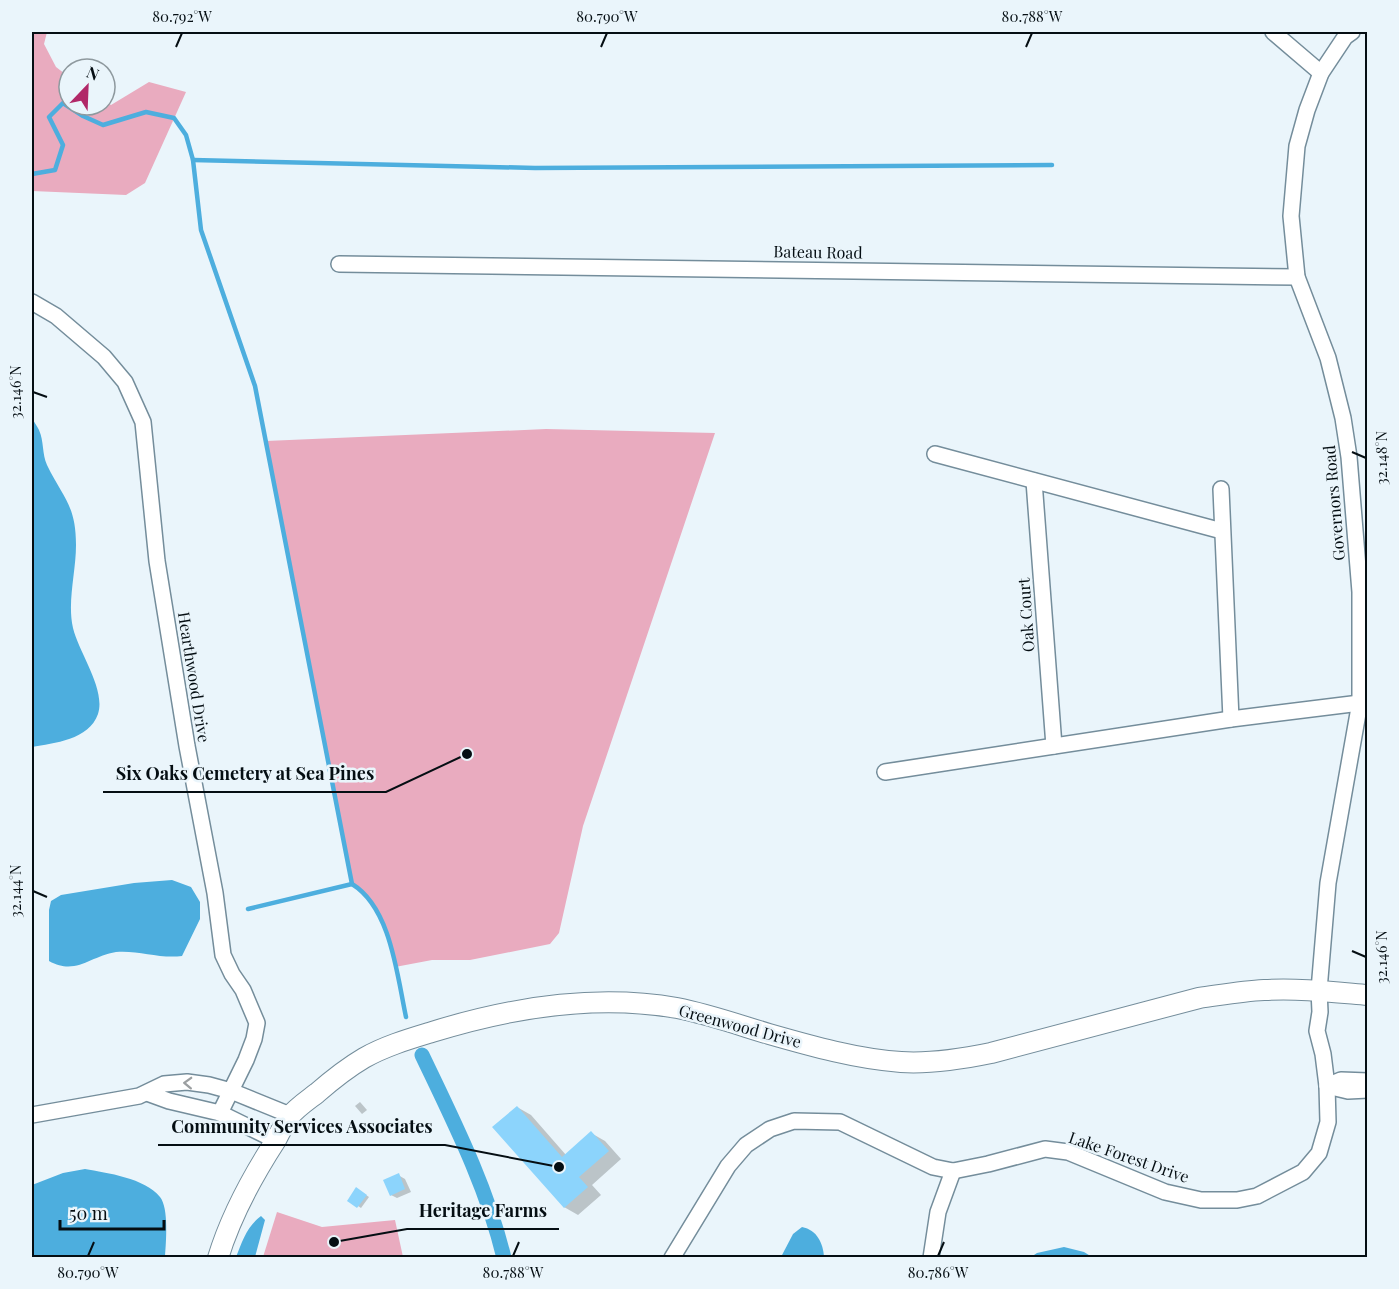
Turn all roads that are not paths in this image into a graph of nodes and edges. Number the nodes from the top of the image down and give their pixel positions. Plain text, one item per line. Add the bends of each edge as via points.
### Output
1 (1272, 32) edge
2 (1352, 32) edge
3 (1321, 74) junction
4 (339, 264) dead end
5 (1297, 277) junction
6 (32, 302) edge
7 (935, 454) dead end
8 (1034, 482) junction
9 (1221, 489) dead end
10 (1222, 531) junction
11 (1364, 702) edge
12 (1231, 719) junction
13 (1054, 746) junction
14 (885, 772) dead end
15 (1319, 990) junction
16 (1368, 995) edge
17 (1368, 1082) edge
18 (1327, 1086) junction
19 (1368, 1090) edge
20 (231, 1091) junction
21 (147, 1093) junction
22 (220, 1113) junction
23 (32, 1115) edge
24 (290, 1115) junction
25 (275, 1140) junction
26 (953, 1171) junction
27 (218, 1257) edge
28 (672, 1257) edge
29 (931, 1257) edge

1 - 3 street
2 - 3 street, Governors Road
3 - 5 street, Governors Road via 1297,146 1293,179 1291,216
4 - 5 street, Bateau Road
5 - 11 street, Governors Road via 1328,358 1343,418 1360,592
6 - 20 street, Hearthwood Drive via 56,316 104,357 125,382 143,422 157,561 223,955 257,1023
7 - 8 street
8 - 10 street
8 - 13 street, Oak Court
9 - 10 street
10 - 12 street
11 - 12 street
11 - 15 street, Governors Road via 1328,880
12 - 13 street
13 - 14 street
15 - 16 street, Greenwood Drive
15 - 18 street, Lake Forest Drive via 1317,1031
15 - 24 street, Greenwood Drive via 1263,990 1199,998 959,1060 901,1062 853,1055 678,1008 640,1003 552,1007 466,1021 390,1046 341,1073
17 - 18 street via 1341,1080
18 - 19 street
18 - 26 street, Lake Forest Drive via 1328,1122 1319,1153 1303,1172 1257,1196 1201,1200 1165,1192 1068,1152 1045,1149
20 -> 21 street via 187,1082 164,1084
20 - 22 street, Hearthwood Drive
20 - 24 street
21 - 22 street
21 - 23 street
22 - 25 street
24 - 25 street, Greenwood Drive
25 - 27 street, Greenwood Drive via 234,1215
26 - 28 street, Lake Forest Drive via 933,1167 840,1122 794,1121 770,1129 746,1145 728,1166
26 - 29 street via 938,1212

